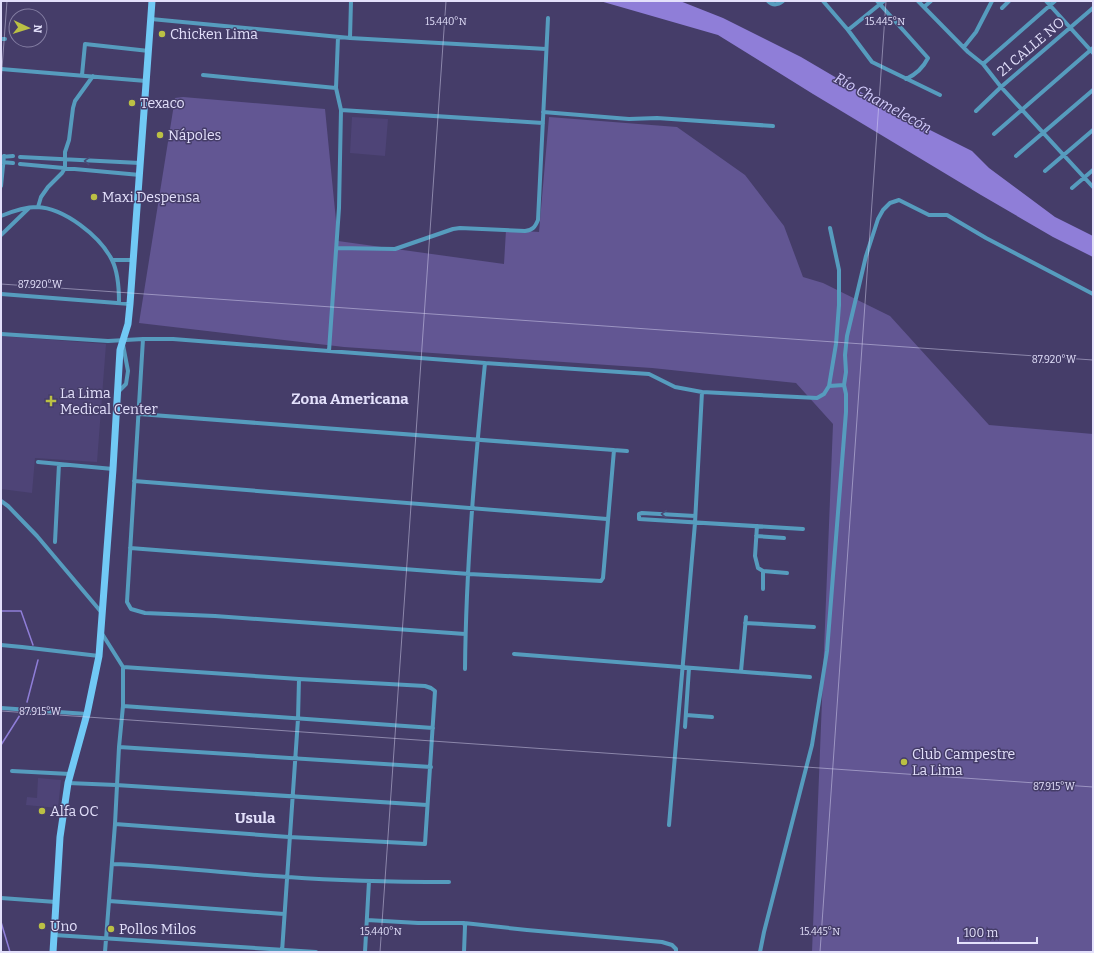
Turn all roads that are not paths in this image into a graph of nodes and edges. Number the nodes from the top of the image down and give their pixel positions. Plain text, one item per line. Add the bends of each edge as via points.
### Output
1 (152, 1) edge
2 (352, 1) edge
3 (768, 1) edge
4 (784, 1) edge
5 (823, 1) edge
6 (884, 1) edge
7 (918, 1) edge
8 (931, 1) edge
9 (992, 1) edge
10 (1009, 1) edge
11 (1046, 1) edge
12 (1055, 1) edge
13 (879, 3) edge
14 (1050, 6) junction
15 (924, 7) junction
16 (1002, 8) dead end
17 (1093, 8) edge
18 (548, 18) dead end
19 (151, 19) junction
20 (1070, 28) junction
21 (848, 30) junction
22 (338, 37) junction
23 (350, 38) junction
24 (964, 47) junction
25 (546, 49) junction
26 (149, 50) junction
27 (1092, 51) edge
28 (983, 64) junction
29 (1, 69) edge
30 (203, 75) dead end
31 (82, 76) junction
32 (93, 76) junction
33 (906, 79) junction
34 (146, 81) junction
35 (1001, 87) junction
36 (336, 88) junction
37 (1093, 90) edge
38 (940, 95) dead end
39 (341, 110) junction
40 (976, 110) dead end
41 (1022, 110) junction
42 (543, 112) junction
43 (543, 123) junction
44 (773, 126) dead end
45 (1093, 130) edge
46 (994, 134) dead end
47 (1043, 134) junction
48 (13, 156) dead end
49 (1016, 156) dead end
50 (1064, 156) junction
51 (3, 157) edge
52 (34, 158) junction
53 (66, 160) junction
54 (2, 162) edge
55 (105, 162) junction
56 (13, 163) dead end
57 (140, 163) junction
58 (33, 165) junction
59 (65, 168) junction
60 (1093, 170) edge
61 (1045, 171) dead end
62 (105, 172) junction
63 (140, 175) junction
64 (1084, 177) junction
65 (1, 186) edge
66 (1093, 187) edge
67 (1072, 188) dead end
68 (38, 207) junction
69 (29, 208) junction
70 (1, 216) edge
71 (830, 228) dead end
72 (1, 235) edge
73 (337, 248) junction
74 (112, 260) junction
75 (133, 260) junction
76 (1, 294) edge
77 (1093, 294) edge
78 (120, 302) junction
79 (130, 304) junction
80 (1, 334) edge
81 (144, 339) junction
82 (122, 340) junction
83 (329, 351) junction
84 (485, 363) junction
85 (844, 385) junction
86 (829, 386) junction
87 (702, 392) junction
88 (139, 414) junction
89 (478, 439) junction
90 (614, 450) junction
91 (627, 451) dead end
92 (38, 462) dead end
93 (59, 464) junction
94 (113, 469) junction
95 (134, 481) junction
96 (1, 501) edge
97 (473, 508) junction
98 (695, 516) junction
99 (607, 519) junction
100 (694, 523) junction
101 (757, 526) junction
102 (803, 529) dead end
103 (756, 536) junction
104 (784, 538) dead end
105 (55, 542) dead end
106 (130, 548) junction
107 (763, 571) junction
108 (787, 573) dead end
109 (469, 574) junction
110 (762, 589) dead end
111 (102, 613) junction
112 (746, 617) dead end
113 (745, 623) junction
114 (814, 627) dead end
115 (101, 631) junction
116 (465, 634) junction
117 (1, 645) edge
118 (514, 654) dead end
119 (99, 656) junction
120 (123, 667) junction
121 (683, 668) junction
122 (689, 668) junction
123 (465, 669) dead end
124 (741, 672) junction
125 (810, 677) dead end
126 (299, 679) junction
127 (123, 706) junction
128 (1, 708) edge
129 (87, 714) junction
130 (686, 715) junction
131 (712, 716) dead end
132 (298, 720) junction
133 (685, 727) dead end
134 (433, 728) junction
135 (119, 747) junction
136 (295, 759) junction
137 (431, 767) junction
138 (12, 771) dead end
139 (70, 774) junction
140 (68, 783) junction
141 (116, 785) junction
142 (292, 797) junction
143 (427, 805) junction
144 (115, 824) junction
145 (669, 825) dead end
146 (289, 837) junction
147 (112, 864) junction
148 (287, 877) junction
149 (369, 882) junction
150 (449, 882) dead end
151 (1, 898) edge
152 (109, 901) junction
153 (57, 902) junction
154 (284, 914) junction
155 (366, 920) junction
156 (464, 923) junction
157 (54, 935) junction
158 (105, 939) junction
159 (282, 951) edge
160 (53, 952) edge
161 (105, 952) edge
162 (316, 952) edge
163 (365, 952) edge
164 (464, 952) edge
165 (676, 952) edge
166 (760, 952) edge

1 - 19 street
2 - 23 street
3 - 4 street via 775,5
5 - 21 street
6 - 13 street
7 - 15 street
8 - 15 street
9 - 24 street via 976,32
10 - 16 street
11 - 14 street
12 - 14 street
13 - 21 street
13 - 33 street via 928,58 920,70
14 - 20 street
14 - 28 street
15 - 24 street
17 - 20 street, 21 CALLE NO
18 - 25 street
19 - 22 street
19 - 26 street
20 - 27 street
20 - 35 street, 21 CALLE NO
21 - 33 street via 872,62
22 - 23 street
22 - 36 street
23 - 25 street
24 - 28 street
25 - 42 street
26 - 31 street via 86,44
26 - 34 street
27 - 41 street
28 - 35 street
29 - 31 street
30 - 36 street
31 - 32 street
32 - 34 street
32 - 53 street via 75,101 65,152
33 - 38 street
34 - 57 street
35 - 40 street, 21 CALLE NO
35 - 41 street
36 - 39 street
37 - 47 street
39 - 43 street
39 - 73 street
41 - 46 street
41 - 47 street
42 - 43 street
42 - 44 street
43 - 73 street via 536,227 530,230 453,229 396,249
45 - 50 street
47 - 49 street
47 - 50 street
48 - 51 street
50 - 61 street
50 - 64 street
51 - 54 street
52 - 53 street
52 - 58 street
52 - 58 street via 22,157 22,164
55 -> 53 street
53 - 59 street
54 - 56 street
54 - 65 street
55 - 57 street
55 - 62 street
57 - 63 street
58 - 59 street
59 - 62 street
59 - 68 street via 41,197
60 - 64 street
62 - 63 street
63 - 75 street
64 - 66 street
64 - 67 street
68 - 69 street
68 - 74 street via 50,209 73,220 104,247
69 - 70 street
69 - 72 street
71 - 86 street via 839,270 836,344
73 - 83 street
74 - 75 street
74 - 78 street
75 - 79 street
76 - 78 street
77 - 85 street via 947,215 929,215 899,200 895,201 881,213 866,256 847,336
78 - 79 street
79 - 82 street via 128,324
80 - 82 street via 108,342
81 - 82 street
81 - 83 street
81 - 88 street
82 - 94 street
83 - 84 street
84 - 87 street via 649,374 675,387
84 - 89 street
85 - 86 street
85 - 166 street via 846,412 827,651 812,745
86 - 87 street via 824,394 817,398
87 - 98 street
88 - 89 street
88 - 95 street
89 - 90 street
89 - 97 street
90 - 91 street
90 - 99 street
92 - 93 street
93 - 94 street
93 - 105 street
94 - 111 street
95 - 97 street
95 - 106 street
96 - 111 street via 37,536
97 - 99 street
97 - 109 street
98 - 100 street
98 -> 100 street via 642,512 639,518
99 - 109 street via 601,581
100 - 101 street
100 - 121 street
101 - 102 street
101 - 103 street
103 - 104 street
103 - 107 street via 755,556 758,568
106 - 109 street
106 - 116 street via 127,602 131,609 145,613
107 - 108 street
107 - 110 street
109 - 116 street
111 - 115 street
112 - 113 street
113 - 114 street
113 - 124 street
115 - 119 street
115 - 120 street
116 - 123 street
117 - 119 street
118 - 121 street
119 - 129 street
120 - 126 street
120 - 127 street
121 - 122 street
121 - 145 street
122 - 124 street
122 - 130 street
124 - 125 street
126 - 132 street
126 - 134 street via 431,688 435,691
127 - 132 street
127 - 135 street
128 - 129 street
129 - 139 street
130 - 131 street
130 - 133 street
132 - 134 street
132 - 136 street
134 - 137 street
135 - 136 street
135 - 141 street
136 - 137 street
136 - 142 street
137 - 143 street
138 - 139 street
139 - 140 street
140 - 141 street
140 - 153 street via 60,837
141 - 142 street
141 - 144 street
142 - 143 street
142 - 146 street
143 - 146 street via 425,844
144 - 146 street
144 - 147 street
146 - 148 street
147 - 148 street via 181,867
147 - 152 street
148 - 149 street
148 - 154 street
149 - 150 street
149 - 155 street
151 - 153 street
152 - 154 street
152 - 158 street
153 - 157 street
154 - 159 street
155 - 156 street
155 - 163 street
156 - 164 street
156 - 165 street via 662,942 672,945
157 - 158 street
157 - 160 street
158 - 159 street
158 - 161 street
159 - 162 street

